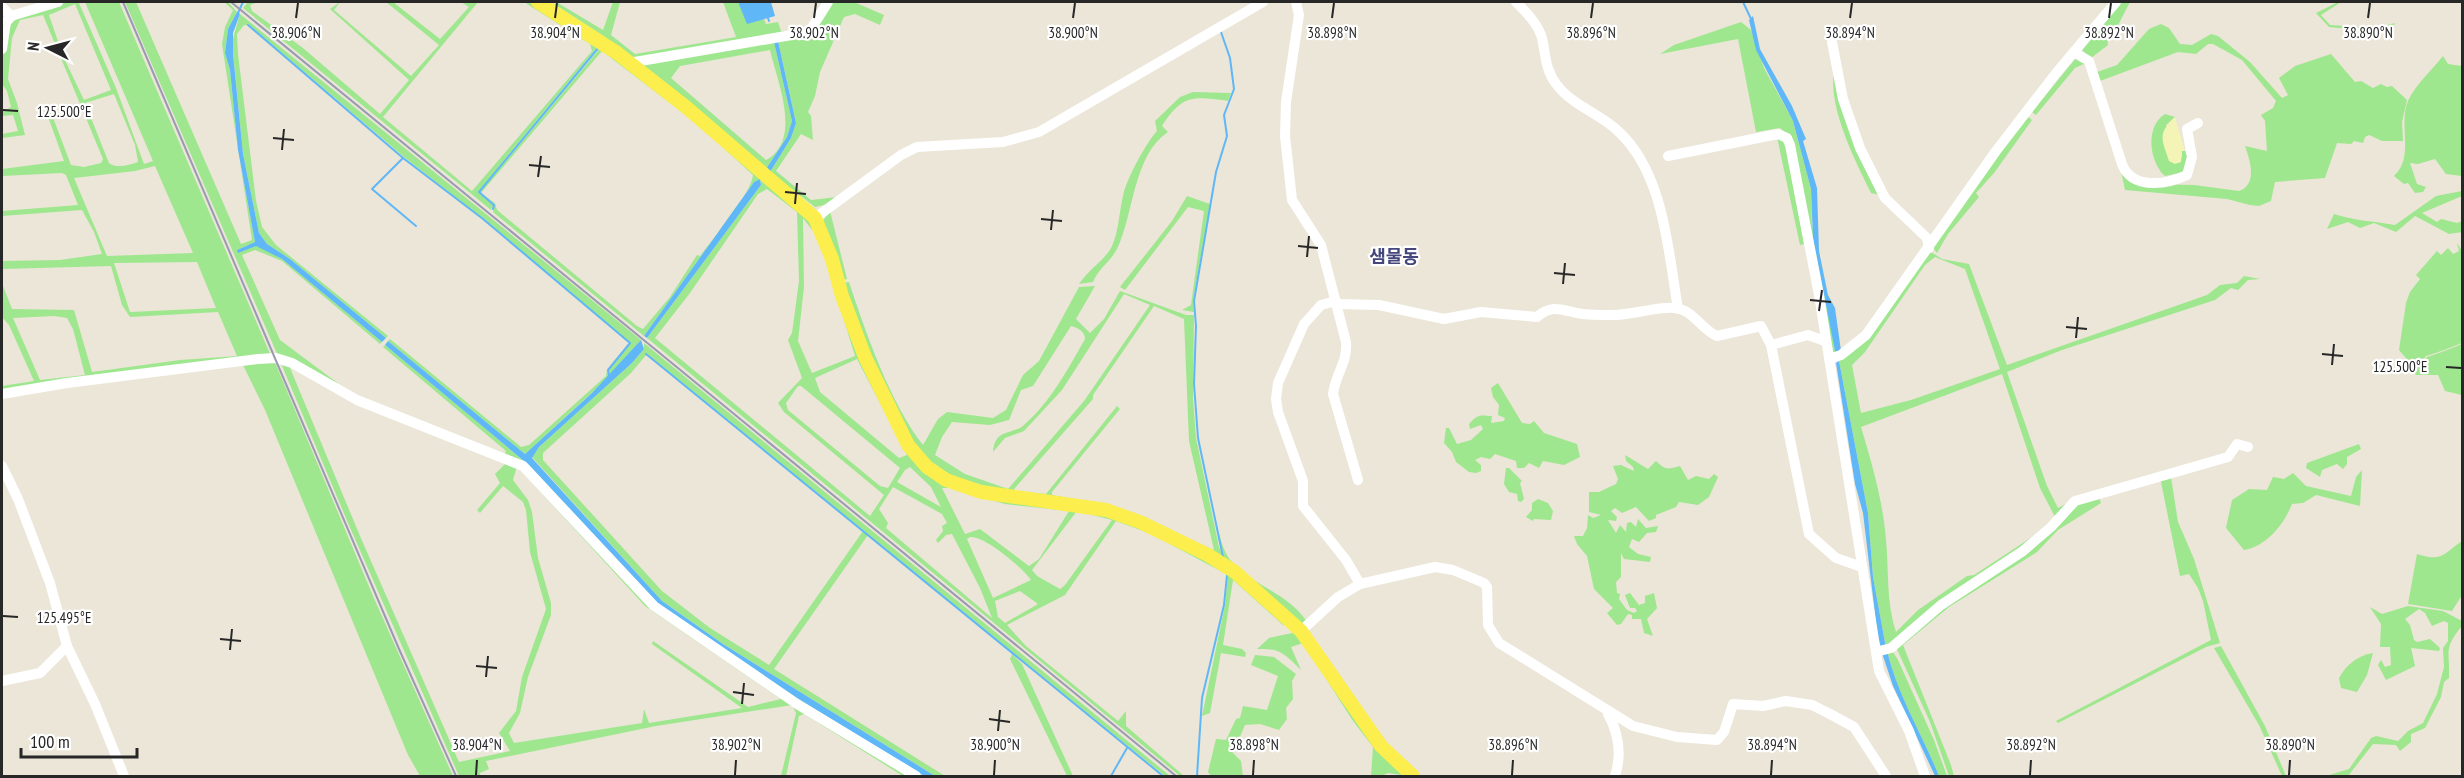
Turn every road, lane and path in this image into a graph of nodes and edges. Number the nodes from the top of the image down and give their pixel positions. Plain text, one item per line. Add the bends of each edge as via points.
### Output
1 (58, 2) edge
2 (538, 2) edge
3 (828, 2) edge
4 (1263, 2) edge
5 (1296, 2) edge
6 (1516, 2) edge
7 (2116, 2) edge
8 (2, 7) edge
9 (11, 16) junction
10 (1832, 42) dead end
11 (2, 49) edge
12 (2075, 53) junction
13 (629, 63) junction
14 (2198, 123) dead end
15 (1668, 156) dead end
16 (815, 218) junction
17 (1929, 248) junction
18 (1336, 302) junction
19 (1678, 309) junction
20 (1826, 341) junction
21 (1771, 345) junction
22 (1835, 358) junction
23 (2, 394) edge
24 (2248, 447) dead end
25 (2, 466) edge
26 (1358, 480) dead end
27 (1862, 567) junction
28 (1360, 584) junction
29 (1301, 631) junction
30 (67, 646) junction
31 (1881, 651) junction
32 (2, 681) edge
33 (1606, 710) junction
34 (124, 777) edge
35 (916, 777) edge
36 (1413, 777) edge
37 (1615, 777) edge
38 (1886, 777) edge
39 (1925, 777) edge

1 - 9 street
2 - 13 main road
3 - 13 street via 811,28 803,33
4 - 16 street via 1039,132 1003,142 916,147
5 - 18 street via 1299,15 1285,136 1292,200 1321,245
6 - 19 street via 1538,30 1546,67 1556,84 1575,104 1597,113 1619,132 1642,159 1657,196
7 - 12 street
8 - 9 street
9 - 11 street via 6,22
10 - 17 street via 1843,99 1860,148 1881,192 1926,238
12 - 14 street via 2089,61 2122,164 2132,179 2145,183 2177,180 2187,175 2192,157 2187,129
12 - 17 street via 1996,151
13 - 16 main road
15 - 20 street via 1779,134 1787,138
16 - 29 main road via 865,357 908,444 927,467 946,480 981,492 1086,506 1140,522 1208,555 1235,573
17 - 22 street via 1866,334
18 - 19 street via 1379,305 1444,319 1481,312 1537,317 1556,307 1582,314 1617,316
18 - 26 street via 1347,350 1333,394
18 - 28 street via 1321,305 1304,324 1278,383 1276,399 1303,481 1303,506
19 - 21 street via 1717,336 1761,326
20 - 21 street via 1808,335
20 - 22 street
21 - 27 street via 1809,534 1836,558
22 - 27 street
23 - 35 street via 258,359 276,358 292,363 357,400 523,466 654,606 797,704
24 - 31 street via 2237,444 2228,457 2075,501 2024,551 1941,605
25 - 30 street via 50,583
27 - 31 street
28 - 29 street via 1338,597
28 - 33 street via 1435,567 1480,579 1487,587 1488,625 1494,638
29 - 36 main road via 1381,746
30 - 32 street via 40,673
30 - 34 street via 96,704
31 - 39 street via 1882,682 1909,731
33 - 37 street via 1618,739
33 - 38 street via 1633,726 1710,741 1721,736 1733,704 1763,706 1786,701 1812,705 1854,727

